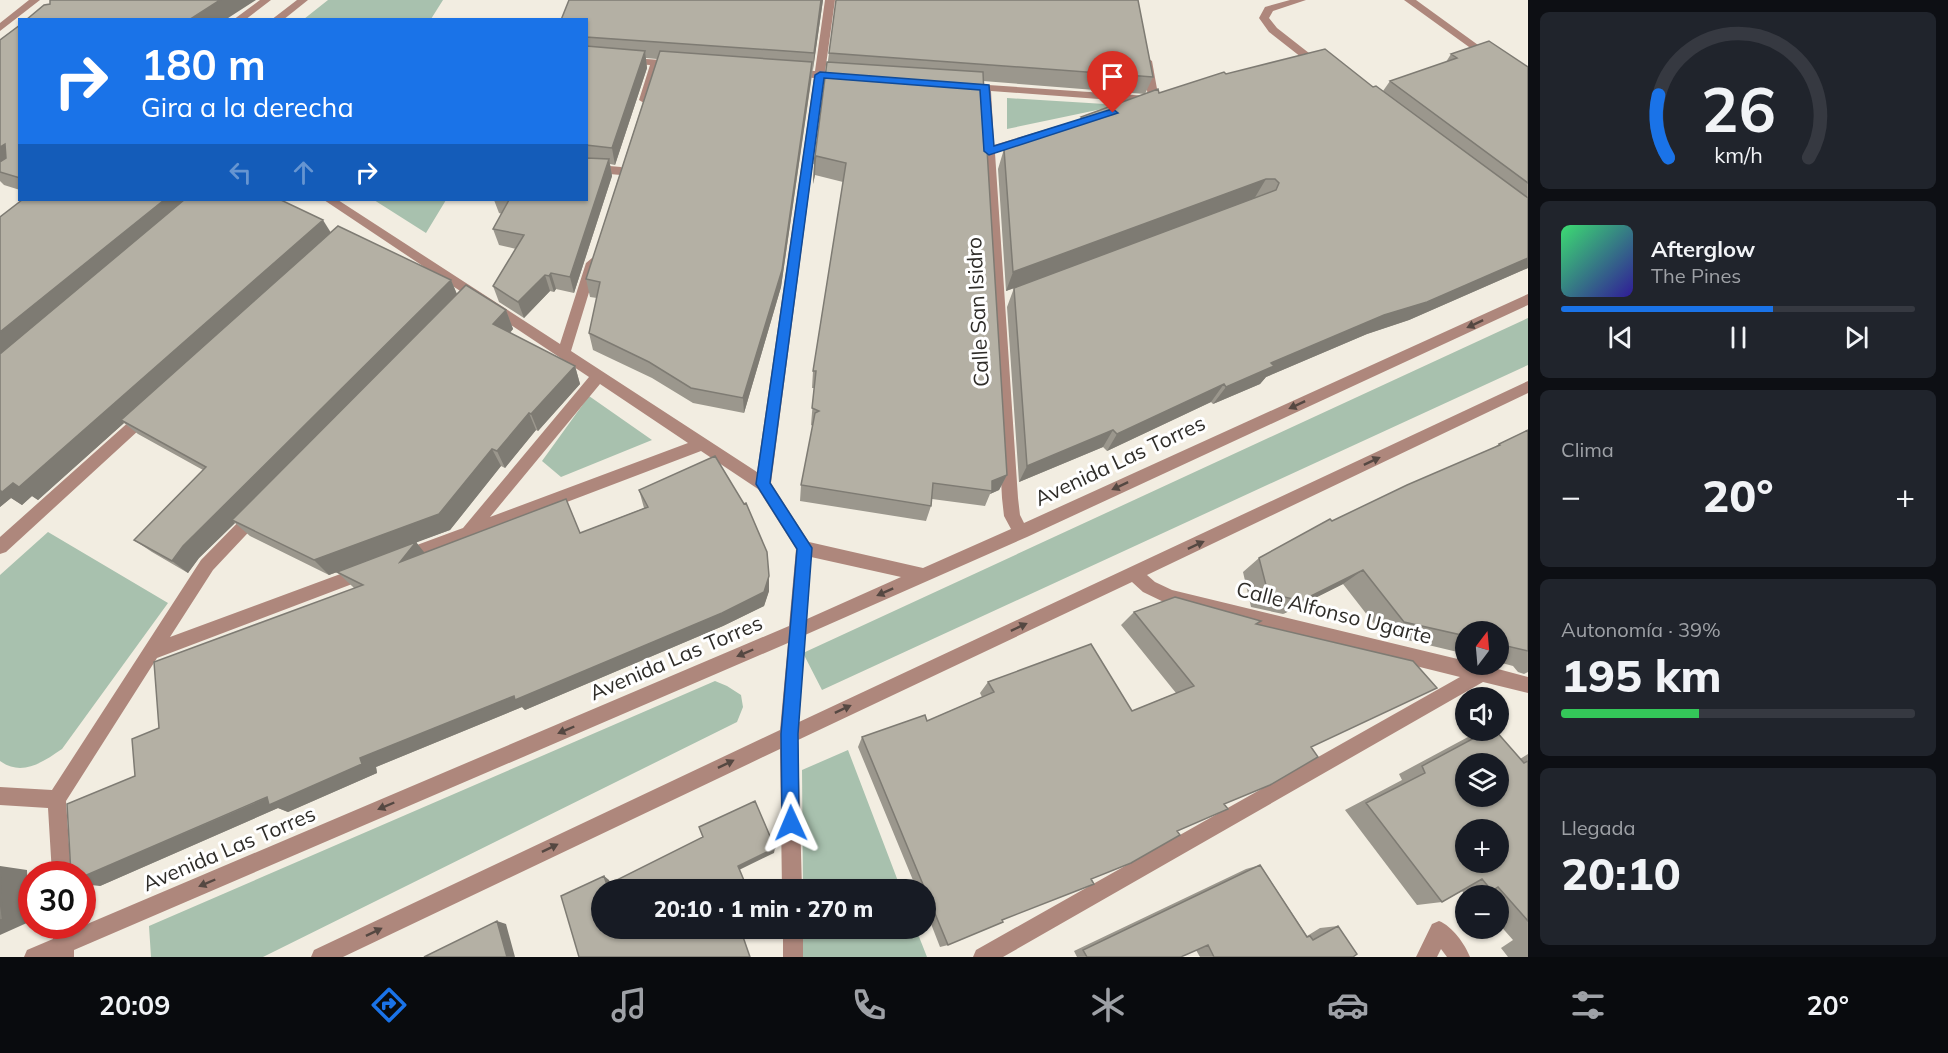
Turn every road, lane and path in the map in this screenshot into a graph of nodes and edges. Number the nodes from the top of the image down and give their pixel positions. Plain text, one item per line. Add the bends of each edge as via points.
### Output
1 (266, 0) edge
2 (303, 0) edge
3 (830, 0) edge
4 (1301, 0) edge
5 (1431, 0) edge
6 (32, 1) edge
7 (1413, 2) edge
8 (41, 10) edge
9 (241, 18) edge
10 (279, 18) edge
11 (0, 28) edge
12 (1144, 44) edge
13 (588, 58) edge
14 (656, 63) junction
15 (1500, 64) edge
16 (691, 65) edge
17 (785, 72) edge
18 (1329, 74) edge
19 (820, 75) junction
20 (855, 77) edge
21 (950, 84) edge
22 (985, 87) junction
23 (1154, 100) junction
24 (1121, 110) edge
25 (639, 117) edge
26 (1088, 120) edge
27 (989, 151) junction
28 (588, 168) edge
29 (621, 171) edge
30 (331, 201) edge
31 (596, 250) edge
32 (1528, 299) edge
33 (564, 353) junction
34 (598, 376) junction
35 (1528, 387) edge
36 (159, 404) edge
37 (702, 444) junction
38 (763, 484) junction
39 (265, 505) edge
40 (1021, 532) junction
41 (468, 533) junction
42 (0, 547) edge
43 (804, 548) junction
44 (1134, 574) junction
45 (923, 575) junction
46 (799, 630) junction
47 (149, 653) junction
48 (1455, 666) edge
49 (1479, 675) edge
50 (1490, 675) edge
51 (1528, 686) edge
52 (789, 734) junction
53 (0, 796) edge
54 (57, 799) junction
55 (60, 861) edge
56 (792, 879) edge
57 (793, 939) edge
58 (64, 942) edge
59 (34, 957) edge
60 (321, 957) edge
61 (793, 957) edge
62 (983, 957) edge
63 (1426, 957) edge
64 (1460, 957) edge

1 - 9 street
2 - 10 street
3 - 19 street
4 - 18 street via 1269,9 1264,18 1273,30
5 - 7 street
6 - 8 street
6 - 11 street
7 - 15 street
12 - 23 street
13 - 14 street
14 - 16 street
14 - 25 street
17 - 19 street
19 - 20 street
19 - 38 street
21 - 22 street
22 - 23 street
22 - 27 street, Calle San Isidro
23 - 24 street
26 - 27 street
27 - 40 street, Calle San Isidro via 1004,300 1010,498 1012,516
28 - 29 street
30 - 33 street via 357,224 468,297
31 - 33 street
32 -> 40 street, Avenida Las Torres
33 - 34 street
34 - 37 street
34 - 41 street
44 -> 35 street
36 - 42 street
37 - 38 street
37 - 41 street
38 - 43 street
39 - 47 street via 207,565
40 - 45 street, Avenida Las Torres
41 - 47 street
43 - 45 street
43 - 46 street
44 - 48 street, Calle Alfonso Ugarte via 1170,597
52 -> 44 street
45 -> 46 street, Avenida Las Torres
46 - 52 street
46 -> 58 street, Avenida Las Torres
47 - 54 street
49 - 62 street
50 - 51 street, Calle Alfonso Ugarte
52 - 56 street
60 -> 52 street
53 - 54 street
54 - 55 street
57 - 61 street
58 - 59 street, Avenida Las Torres
63 - 64 street via 1439,931

